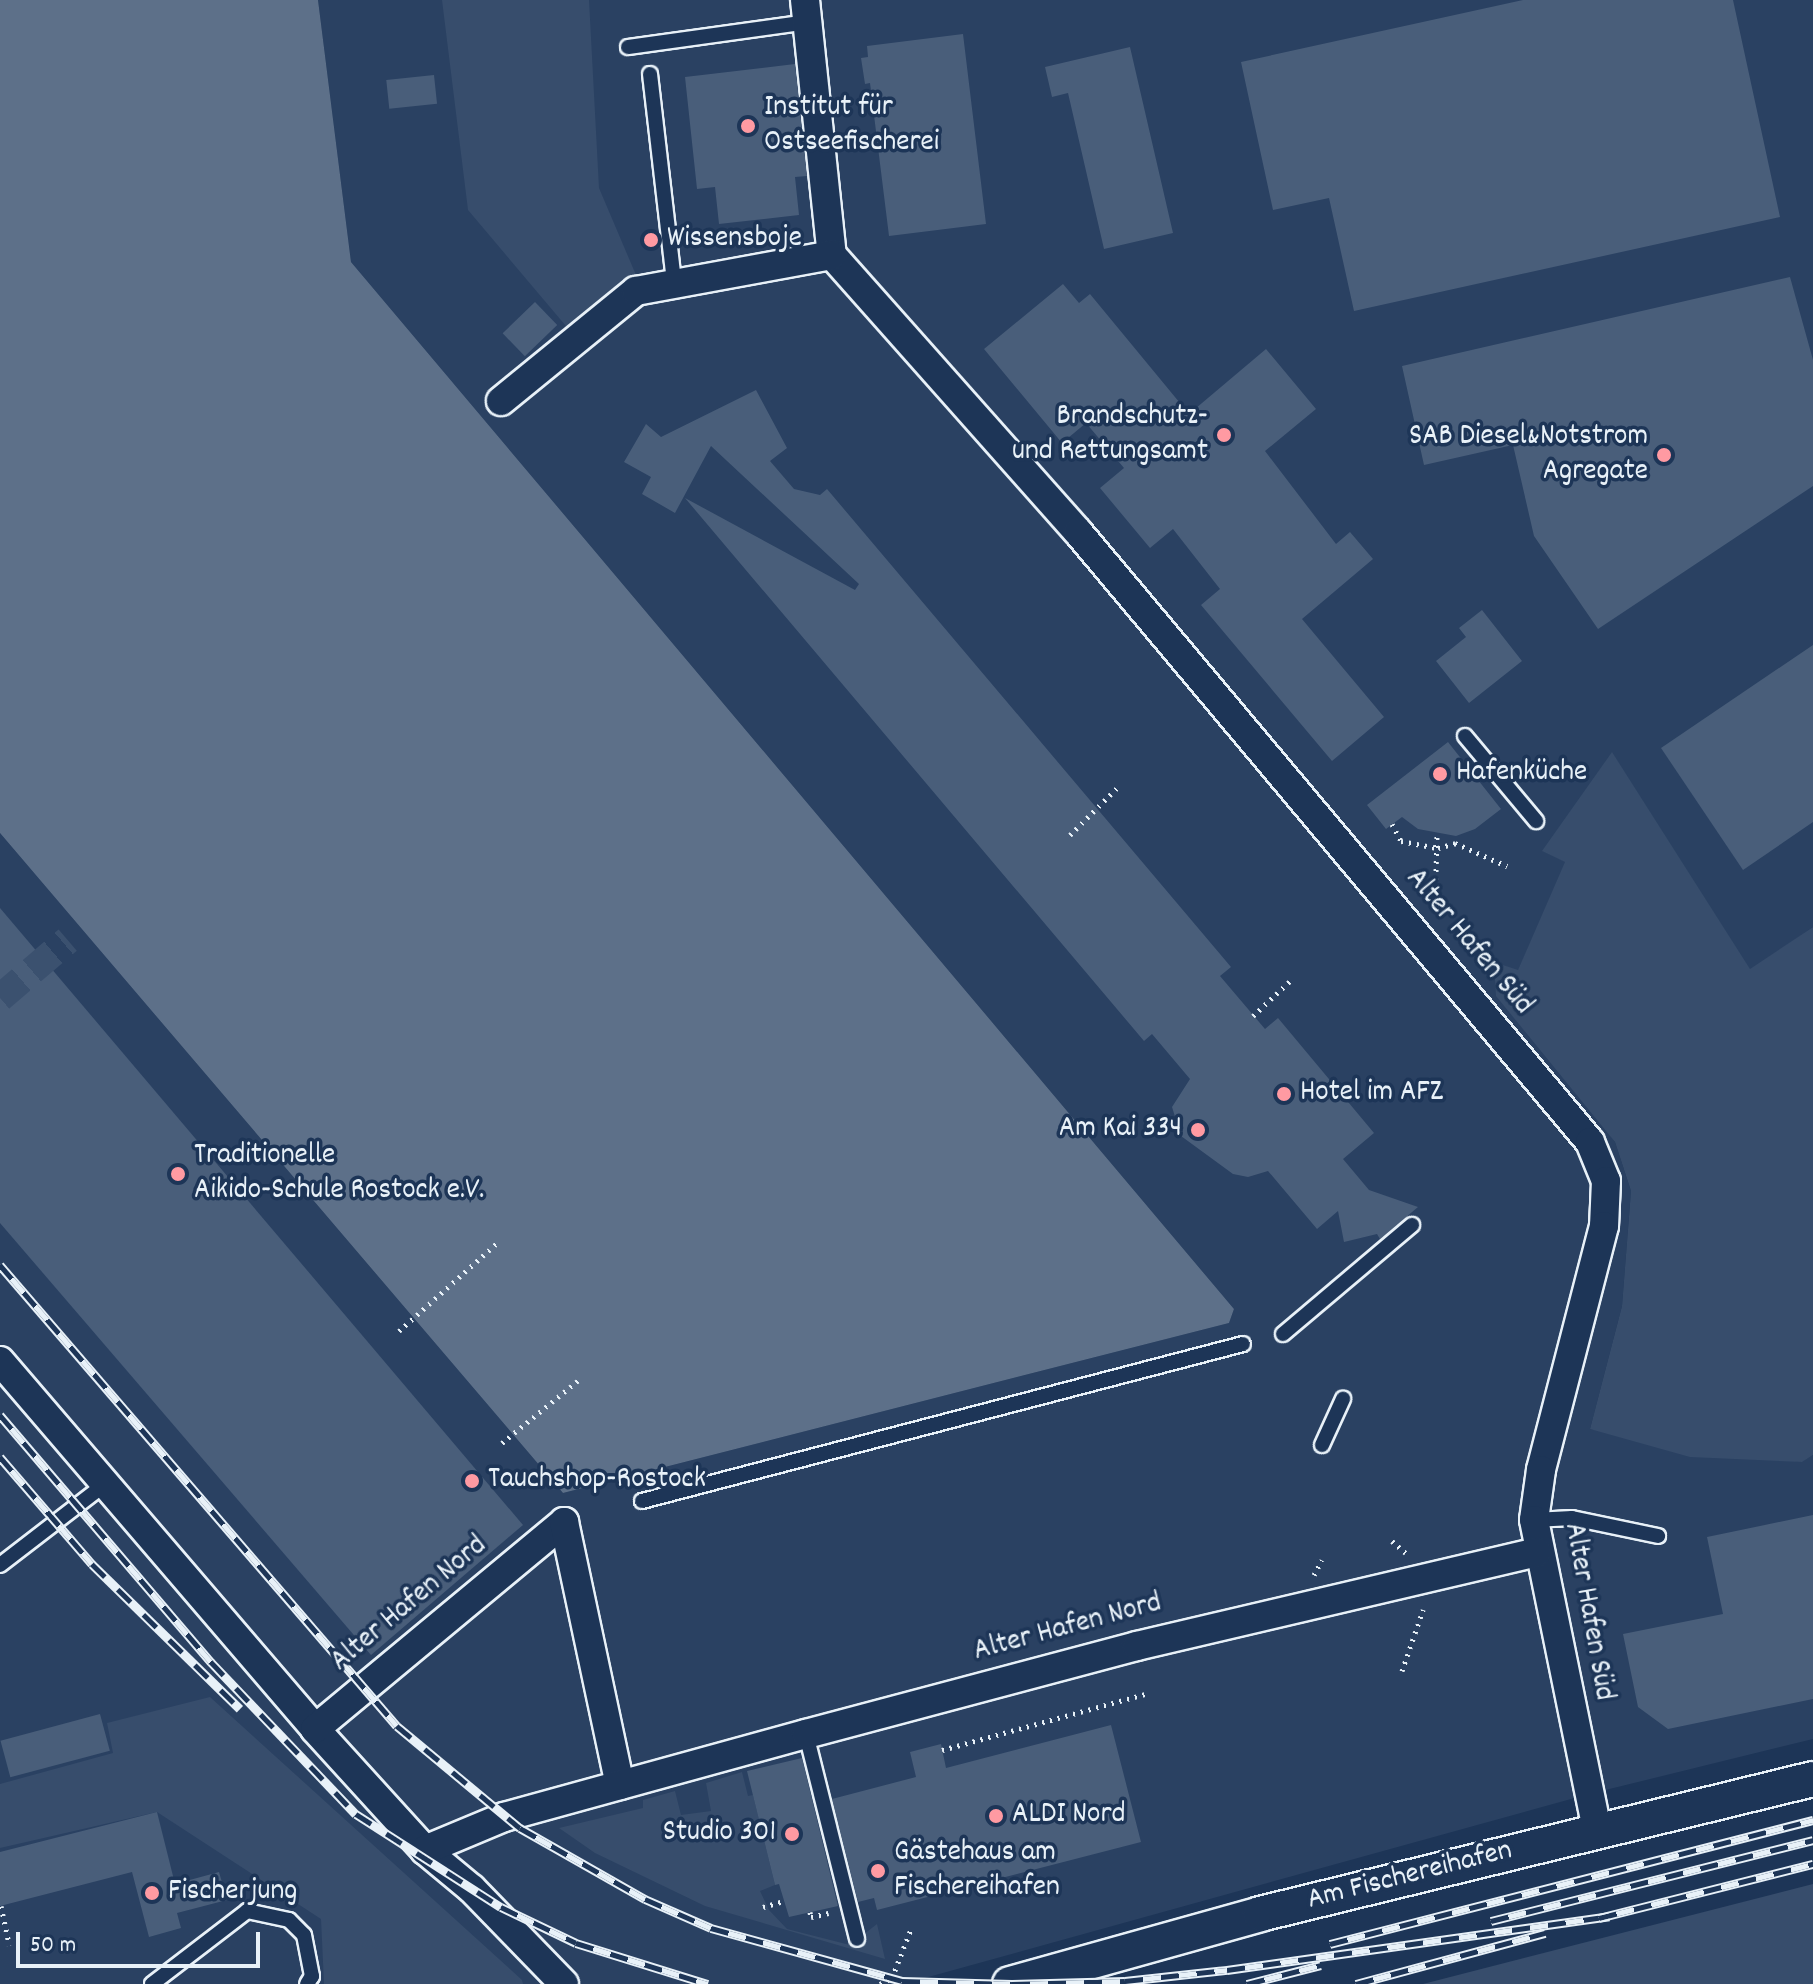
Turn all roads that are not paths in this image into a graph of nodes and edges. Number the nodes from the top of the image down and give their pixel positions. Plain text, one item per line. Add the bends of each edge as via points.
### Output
1 (807, 11) edge
2 (628, 47) dead end
3 (650, 74) dead end
4 (832, 255) junction
5 (674, 283) junction
6 (501, 401) dead end
7 (1465, 736) dead end
8 (1536, 821) dead end
9 (1412, 1225) dead end
10 (1283, 1334) dead end
11 (1243, 1344) dead end
12 (0, 1361) edge
13 (1343, 1399) dead end
14 (1322, 1445) dead end
15 (105, 1484) junction
16 (642, 1501) dead end
17 (1534, 1520) junction
18 (1658, 1536) dead end
19 (1537, 1552) junction
20 (0, 1565) edge
21 (315, 1729) junction
22 (806, 1734) junction
23 (1813, 1779) edge
24 (620, 1785) junction
25 (1597, 1829) junction
26 (425, 1850) junction
27 (857, 1939) dead end
28 (152, 1984) edge
29 (307, 1984) edge
30 (564, 1984) edge
31 (1010, 1984) edge

1 - 2 lane
1 - 4 street
3 - 5 lane
4 - 5 street
4 - 17 street, Alter Hafen Süd via 1078,532 1590,1142 1606,1181 1604,1226 1541,1470
5 - 6 street via 636,291
7 - 8 lane
9 - 10 lane
11 - 16 lane
12 - 15 street
13 - 14 lane
15 - 20 lane
15 - 21 street
17 - 18 lane via 1572,1518
17 - 19 street, Alter Hafen Süd
19 - 22 street, Alter Hafen Nord via 1151,1642
19 - 25 street, Alter Hafen Süd
21 - 24 street, Alter Hafen Nord via 564,1522
21 - 26 street
22 - 24 street, Alter Hafen Nord
22 - 27 lane
23 - 25 street, Am Fischereihafen
24 - 26 street, Alter Hafen Nord via 504,1817
25 - 31 street, Am Fischereihafen
26 - 30 street via 472,1889
28 - 29 lane via 247,1911 289,1920 304,1935 312,1976

